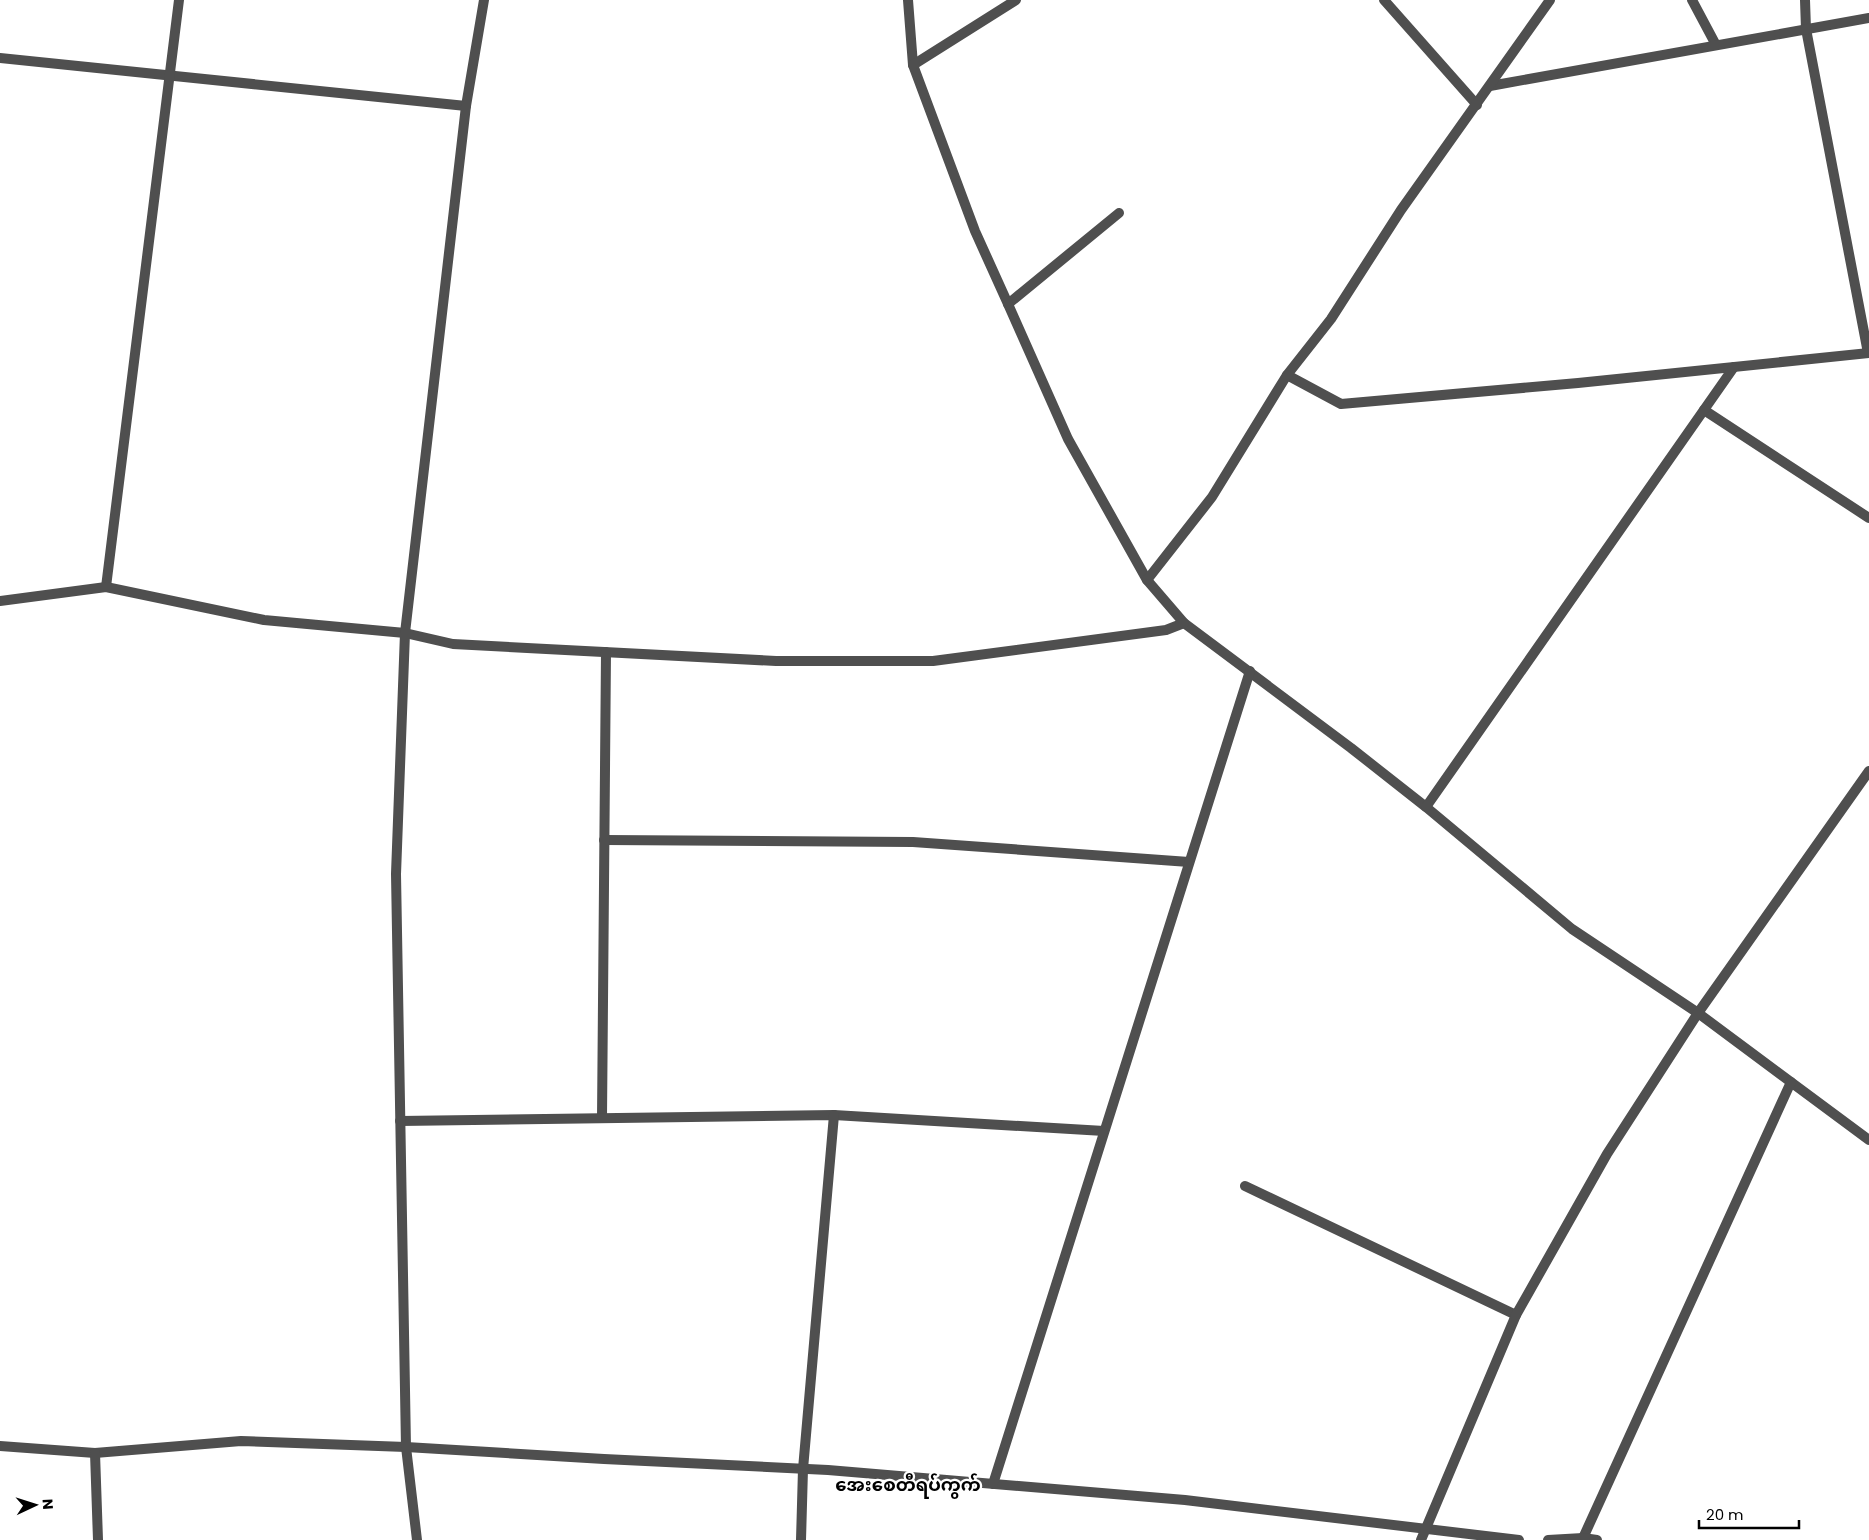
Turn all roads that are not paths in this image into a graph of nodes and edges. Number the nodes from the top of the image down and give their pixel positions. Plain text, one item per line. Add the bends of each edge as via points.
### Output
1 (179, 0) edge
2 (484, 0) edge
3 (908, 0) edge
4 (1016, 0) edge
5 (1384, 0) edge
6 (1550, 0) edge
7 (1692, 0) edge
8 (1804, 0) edge
9 (1869, 18) edge
10 (1806, 29) junction
11 (1716, 45) junction
12 (0, 58) edge
13 (913, 66) junction
14 (169, 75) junction
15 (1490, 86) junction
16 (1477, 105) junction
17 (466, 106) junction
18 (1119, 213) dead end
19 (1008, 304) junction
20 (1869, 353) edge
21 (1734, 367) junction
22 (1287, 375) junction
23 (1704, 410) junction
24 (1869, 518) edge
25 (1147, 580) junction
26 (106, 587) junction
27 (0, 600) edge
28 (1184, 623) junction
29 (405, 633) junction
30 (606, 652) junction
31 (1250, 672) junction
32 (1869, 771) edge
33 (1426, 807) junction
34 (604, 840) junction
35 (1189, 862) junction
36 (1698, 1013) junction
37 (1791, 1082) junction
38 (834, 1115) junction
39 (602, 1118) junction
40 (400, 1121) junction
41 (1104, 1131) junction
42 (1869, 1140) edge
43 (1245, 1186) dead end
44 (1516, 1315) junction
45 (0, 1446) edge
46 (406, 1447) junction
47 (94, 1453) junction
48 (802, 1469) junction
49 (993, 1484) junction
50 (1424, 1528) junction
51 (1583, 1538) junction
52 (98, 1540) edge
53 (417, 1540) edge
54 (801, 1540) edge
55 (1421, 1540) edge
56 (1519, 1540) edge
57 (1548, 1540) edge
58 (1597, 1540) edge

1 - 14 street
2 - 17 street
3 - 13 street
4 - 13 street
5 - 16 street
6 - 15 street
7 - 11 street
8 - 10 street
9 - 10 street
10 - 11 street
10 - 20 street
11 - 15 street
12 - 14 street
13 - 19 street via 975,231
14 - 17 street
14 - 26 street
15 - 16 street
16 - 22 street via 1401,210 1331,319
17 - 29 street
18 - 19 street
19 - 25 street via 1068,439
20 - 21 street
21 - 22 street via 1341,404
21 - 23 street
22 - 25 street via 1212,497
23 - 24 street
23 - 33 street
25 - 28 street
26 - 27 street
26 - 29 street via 264,620
28 - 30 street via 1166,630 933,661 776,661
28 - 31 street
29 - 30 street via 453,644
29 - 40 street via 396,874
30 - 34 street
31 - 33 street
31 - 35 street
32 - 36 street
33 - 36 street via 1572,928
34 - 35 street via 913,842
34 - 39 street
35 - 41 street
36 - 37 street
36 - 44 street via 1607,1154
37 - 42 street
37 - 51 street
38 - 39 street
38 - 41 street
38 - 48 street
39 - 40 street
40 - 46 street
41 - 49 street
43 - 44 street
44 - 50 street
45 - 47 street
46 - 47 street via 242,1442
46 - 48 street
46 - 53 street
47 - 52 street
48 - 49 street
48 - 54 street
49 - 50 street via 1185,1500
50 - 55 street
50 - 56 street
51 - 57 street
51 - 58 street

